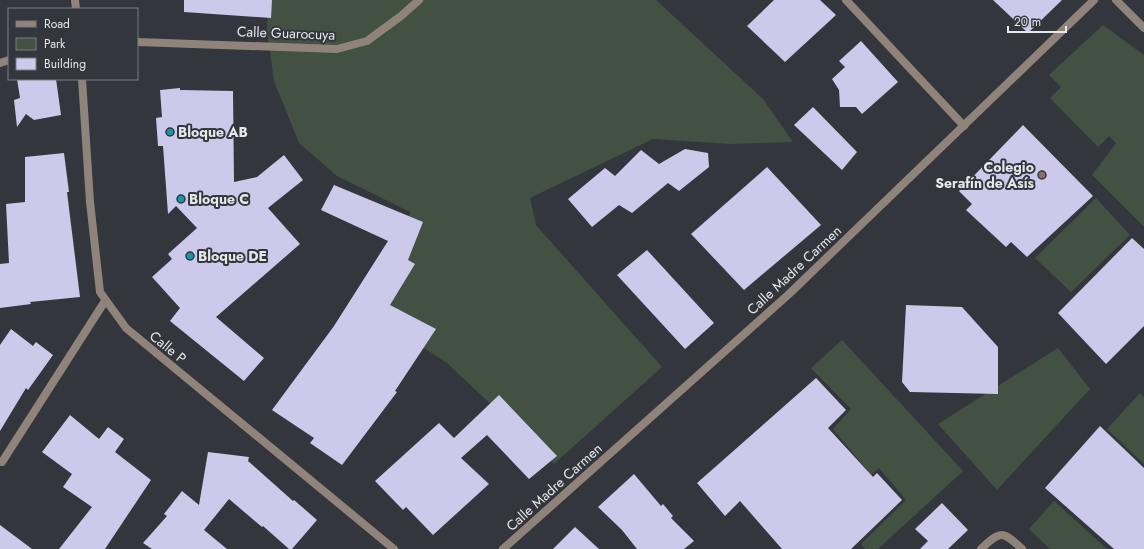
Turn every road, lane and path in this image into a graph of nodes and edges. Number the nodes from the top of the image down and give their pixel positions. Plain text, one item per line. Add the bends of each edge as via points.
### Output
1 (418, 0) edge
2 (846, 0) edge
3 (1094, 0) edge
4 (1116, 0) edge
5 (1144, 28) edge
6 (138, 42) edge
7 (82, 80) edge
8 (964, 126) junction
9 (105, 301) junction
10 (2, 462) dead end
11 (394, 549) edge
12 (503, 549) edge
13 (981, 549) edge
14 (1022, 549) edge

1 - 6 street, Calle Guarocuya via 367,41 337,50
2 - 8 street
3 - 8 street, Calle Madre Carmen
4 - 5 street
7 - 9 street, Calle P via 90,202 100,292
8 - 12 street, Calle Madre Carmen via 789,294
9 - 10 street
9 - 11 street, Calle P via 126,328
13 - 14 street via 996,535 1002,534 1009,536

